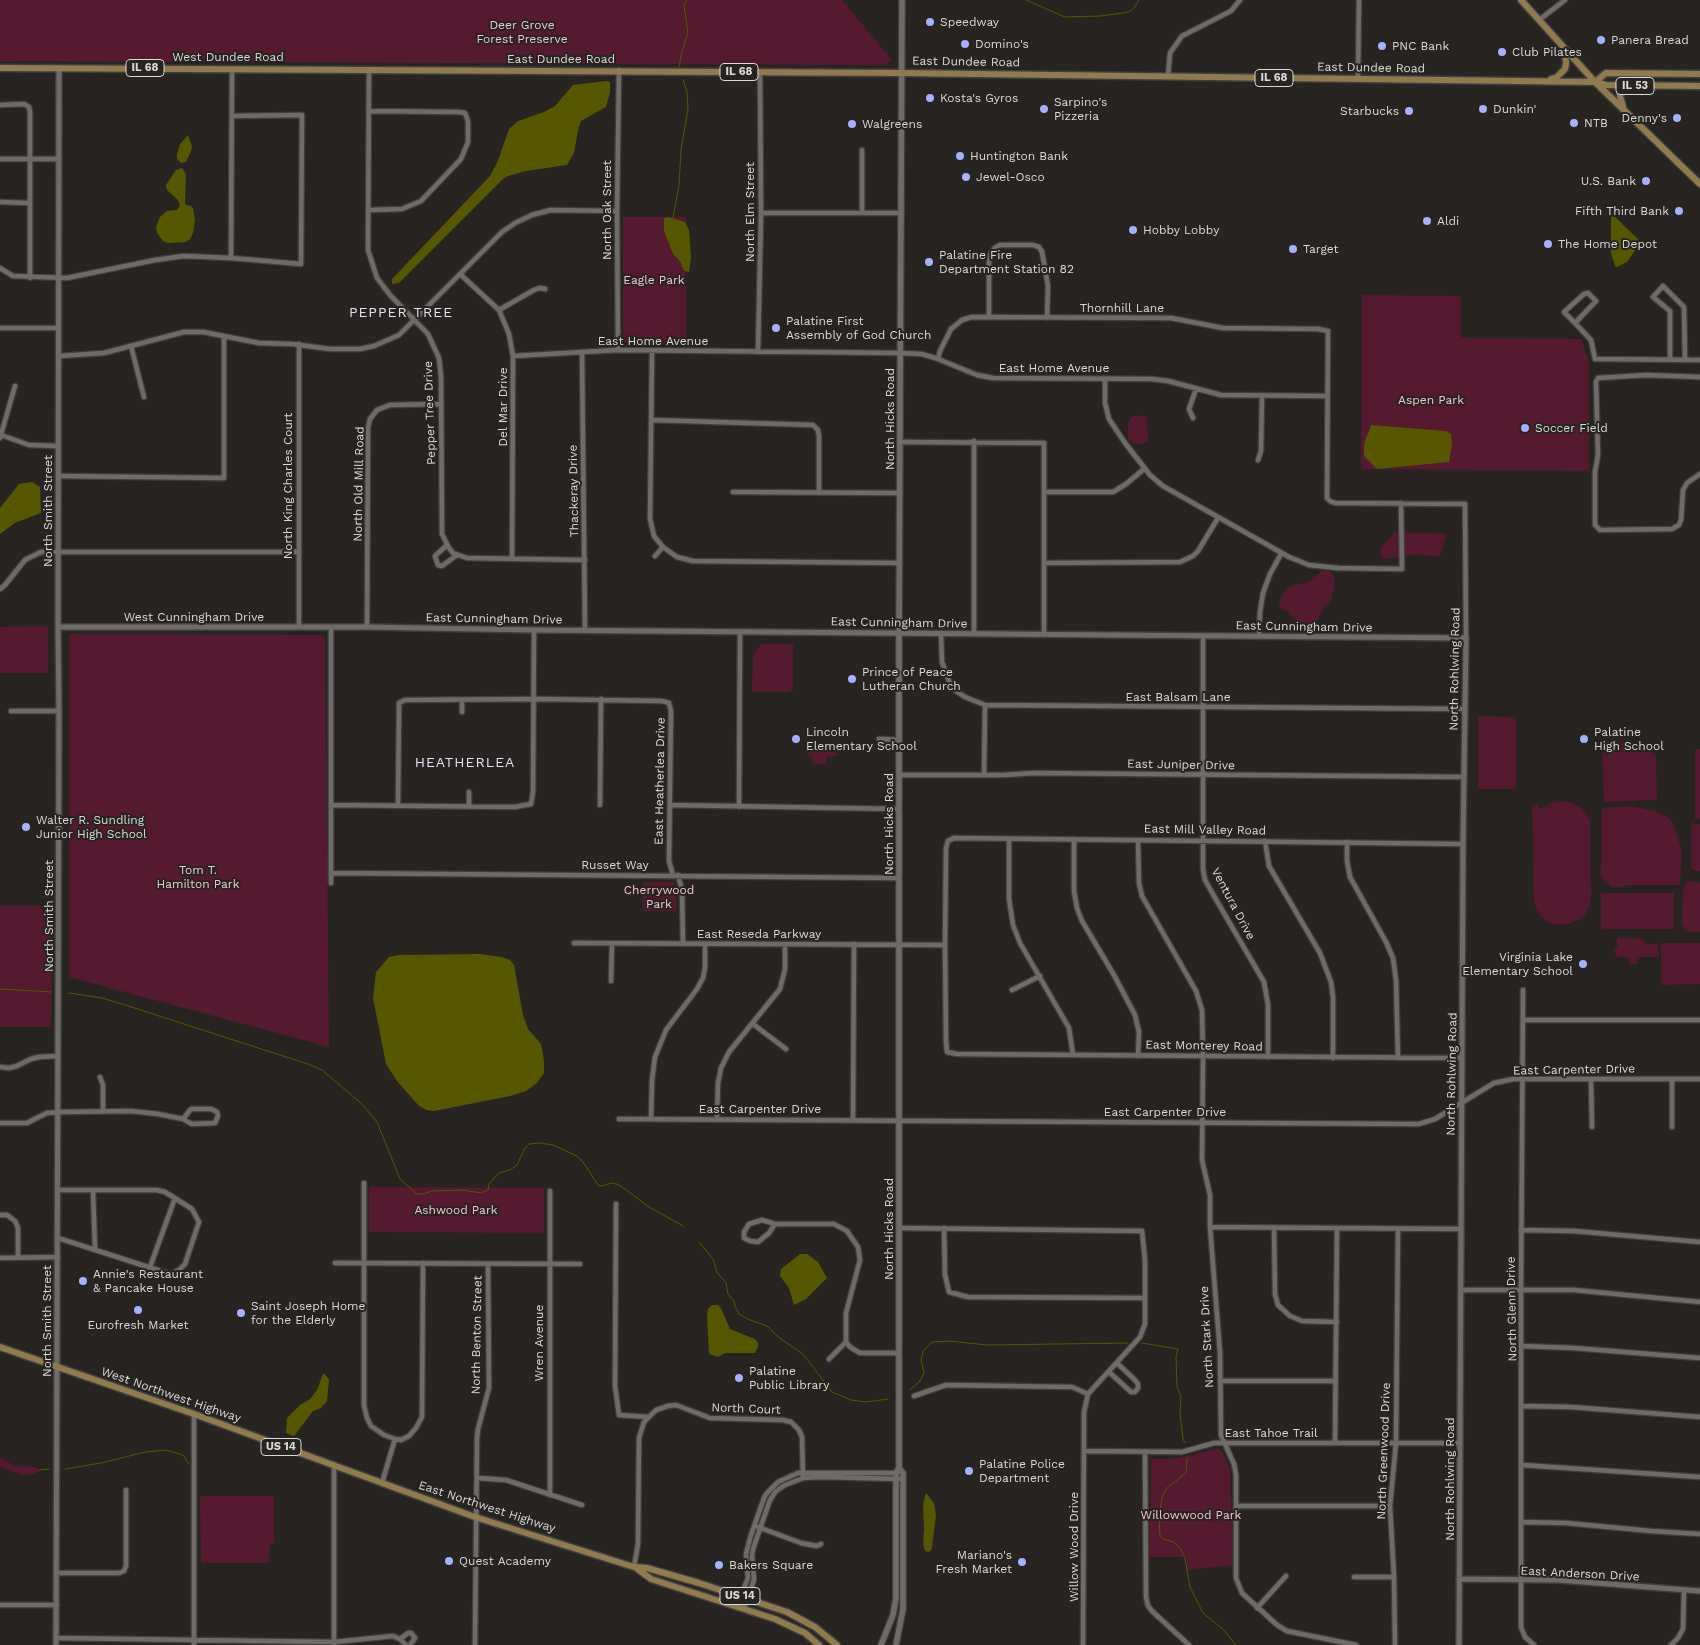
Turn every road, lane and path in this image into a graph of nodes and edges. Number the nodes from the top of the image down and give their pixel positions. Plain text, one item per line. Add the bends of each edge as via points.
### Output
1 (902, 0) edge
2 (1240, 0) edge
3 (1359, 0) edge
4 (1521, 0) edge
5 (1565, 0) edge
6 (1539, 20) junction
7 (1564, 48) junction
8 (0, 68) edge
9 (59, 68) junction
10 (232, 68) junction
11 (336, 70) joint
12 (369, 70) junction
13 (620, 70) junction
14 (760, 72) junction
15 (901, 73) junction
16 (1700, 74) edge
17 (1168, 76) junction
18 (1358, 80) junction
19 (1544, 81) junction
20 (1595, 82) junction
21 (1630, 86) junction
22 (1700, 86) edge
23 (0, 105) edge
24 (369, 111) junction
25 (1625, 111) junction
26 (232, 116) junction
27 (862, 150) dead end
28 (0, 159) edge
29 (59, 159) junction
30 (31, 160) junction
31 (1700, 184) edge
32 (0, 202) edge
33 (30, 203) junction
34 (369, 210) junction
35 (617, 211) junction
36 (761, 213) junction
37 (862, 213) junction
38 (901, 214) junction
39 (231, 258) junction
40 (0, 268) edge
41 (461, 275) junction
42 (59, 277) junction
43 (30, 278) junction
44 (545, 289) dead end
45 (499, 310) junction
46 (989, 317) junction
47 (1048, 318) junction
48 (415, 320) junction
49 (1575, 323) junction
50 (0, 328) edge
51 (59, 328) junction
52 (224, 336) junction
53 (298, 344) junction
54 (131, 346) junction
55 (618, 350) junction
56 (652, 351) junction
57 (582, 352) junction
58 (758, 352) junction
59 (901, 353) junction
60 (59, 356) junction
61 (513, 356) junction
62 (938, 359) junction
63 (1670, 359) junction
64 (1685, 360) junction
65 (1700, 360) edge
66 (1700, 377) edge
67 (1105, 379) junction
68 (15, 386) dead end
69 (1196, 389) junction
70 (1262, 395) junction
71 (1328, 396) junction
72 (144, 397) dead end
73 (441, 404) junction
74 (1193, 418) dead end
75 (652, 420) junction
76 (1, 437) edge
77 (974, 441) junction
78 (900, 442) junction
79 (58, 446) junction
80 (1258, 460) dead end
81 (1144, 469) junction
82 (1700, 474) edge
83 (58, 476) junction
84 (733, 492) dead end
85 (1045, 492) junction
86 (819, 493) junction
87 (900, 493) junction
88 (1401, 503) junction
89 (1218, 518) junction
90 (447, 545) junction
91 (663, 547) junction
92 (58, 551) junction
93 (298, 552) junction
94 (1281, 554) junction
95 (457, 555) junction
96 (655, 556) dead end
97 (512, 558) junction
98 (585, 560) junction
99 (1044, 562) junction
100 (899, 563) junction
101 (0, 588) edge
102 (58, 627) junction
103 (299, 627) junction
104 (331, 627) junction
105 (367, 627) junction
106 (534, 630) junction
107 (585, 630) junction
108 (740, 632) junction
109 (899, 633) junction
110 (941, 633) junction
111 (974, 634) junction
112 (1044, 635) junction
113 (1203, 636) junction
114 (1259, 636) junction
115 (1466, 638) junction
116 (533, 699) junction
117 (462, 700) junction
118 (602, 700) junction
119 (985, 705) junction
120 (1203, 707) junction
121 (1465, 709) junction
122 (11, 710) dead end
123 (59, 711) junction
124 (462, 712) dead end
125 (879, 740) dead end
126 (899, 740) junction
127 (899, 775) junction
128 (984, 775) junction
129 (1203, 775) junction
130 (1464, 777) junction
131 (469, 792) dead end
132 (331, 805) junction
133 (398, 805) junction
134 (600, 805) dead end
135 (670, 805) junction
136 (469, 806) junction
137 (739, 807) junction
138 (899, 809) junction
139 (1008, 838) junction
140 (1074, 839) junction
141 (1138, 840) junction
142 (1202, 840) junction
143 (1265, 841) junction
144 (1347, 842) junction
145 (1462, 844) junction
146 (331, 873) junction
147 (675, 875) junction
148 (899, 878) junction
149 (332, 883) dead end
150 (574, 943) dead end
151 (612, 944) junction
152 (683, 944) junction
153 (705, 944) junction
154 (854, 944) junction
155 (785, 945) junction
156 (899, 945) junction
157 (945, 945) junction
158 (1040, 976) junction
159 (611, 981) dead end
160 (1012, 990) dead end
161 (1523, 990) dead end
162 (1523, 1020) junction
163 (1700, 1020) edge
164 (753, 1024) junction
165 (786, 1050) dead end
166 (1073, 1055) junction
167 (58, 1056) junction
168 (1138, 1056) junction
169 (1203, 1056) junction
170 (1268, 1057) junction
171 (1333, 1058) junction
172 (1398, 1058) junction
173 (1462, 1058) junction
174 (0, 1067) edge
175 (100, 1077) dead end
176 (1522, 1079) junction
177 (1591, 1079) junction
178 (1672, 1079) junction
179 (1700, 1079) edge
180 (1462, 1103) junction
181 (59, 1112) junction
182 (103, 1112) junction
183 (183, 1119) junction
184 (619, 1119) dead end
185 (652, 1119) junction
186 (717, 1119) junction
187 (853, 1120) junction
188 (899, 1121) junction
189 (1202, 1122) junction
190 (0, 1123) edge
191 (1592, 1127) dead end
192 (1672, 1127) dead end
193 (364, 1183) dead end
194 (58, 1190) junction
195 (93, 1190) junction
196 (550, 1192) dead end
197 (174, 1198) junction
198 (616, 1204) dead end
199 (0, 1215) edge
200 (775, 1224) junction
201 (1210, 1227) junction
202 (899, 1228) junction
203 (944, 1228) junction
204 (1274, 1228) junction
205 (1337, 1228) junction
206 (1398, 1229) junction
207 (1461, 1229) junction
208 (1521, 1230) junction
209 (58, 1238) junction
210 (1700, 1242) edge
211 (95, 1249) junction
212 (18, 1257) junction
213 (58, 1257) junction
214 (0, 1258) edge
215 (335, 1262) dead end
216 (364, 1263) junction
217 (423, 1263) junction
218 (549, 1264) junction
219 (580, 1264) dead end
220 (488, 1265) junction
221 (150, 1267) junction
222 (1461, 1290) junction
223 (1521, 1290) junction
224 (1145, 1298) junction
225 (1700, 1302) edge
226 (1337, 1322) junction
227 (846, 1342) junction
228 (1522, 1346) junction
229 (0, 1347) edge
230 (899, 1353) junction
231 (1700, 1358) edge
232 (830, 1359) dead end
233 (1117, 1363) junction
234 (57, 1368) junction
235 (1109, 1372) junction
236 (1221, 1381) junction
237 (1336, 1381) junction
238 (1088, 1394) junction
239 (914, 1396) dead end
240 (1522, 1406) junction
241 (194, 1414) junction
242 (648, 1417) junction
243 (1700, 1418) edge
244 (395, 1439) junction
245 (1224, 1443) junction
246 (1335, 1443) junction
247 (1396, 1443) junction
248 (1460, 1443) junction
249 (1084, 1452) junction
250 (1145, 1452) junction
251 (1522, 1464) junction
252 (334, 1466) junction
253 (802, 1472) junction
254 (900, 1474) junction
255 (1700, 1477) edge
256 (477, 1478) junction
257 (803, 1478) junction
258 (382, 1483) junction
259 (126, 1490) dead end
260 (550, 1495) junction
261 (582, 1505) dead end
262 (1236, 1506) junction
263 (1390, 1506) junction
264 (475, 1517) junction
265 (1522, 1522) junction
266 (754, 1525) junction
267 (760, 1528) junction
268 (1700, 1534) edge
269 (820, 1544) dead end
270 (634, 1566) junction
271 (896, 1572) junction
272 (57, 1573) junction
273 (1286, 1576) dead end
274 (1354, 1577) dead end
275 (1394, 1577) junction
276 (1460, 1579) junction
277 (1522, 1580) junction
278 (903, 1588) junction
279 (1684, 1591) junction
280 (1700, 1591) edge
281 (741, 1596) junction
282 (748, 1598) junction
283 (0, 1605) edge
284 (56, 1605) junction
285 (741, 1607) junction
286 (1257, 1608) junction
287 (899, 1634) junction
288 (56, 1638) junction
289 (125, 1639) junction
290 (400, 1639) junction
291 (194, 1642) edge
292 (264, 1643) edge
293 (334, 1643) edge
294 (56, 1645) edge
295 (125, 1645) edge
296 (406, 1645) edge
297 (410, 1645) edge
298 (474, 1645) edge
299 (819, 1645) edge
300 (836, 1645) edge
301 (881, 1645) edge
302 (896, 1645) edge
303 (902, 1645) edge
304 (1083, 1645) edge
305 (1189, 1645) edge
306 (1356, 1645) edge
307 (1394, 1645) edge
308 (1460, 1645) edge
309 (1534, 1645) edge
310 (1671, 1645) edge

1 - 15 main road, North Hicks Road
2 - 17 street via 1231,11 1182,36 1170,53
3 - 18 street
4 - 6 main road
5 - 6 street
6 - 7 main road
7 - 19 main road via 1565,69 1556,78
7 - 20 main road
8 - 9 main road, West Dundee Road / IL 68
9 - 10 main road, West Dundee Road / IL 68
9 - 29 street, North Smith Street
10 - 11 main road, West Dundee Road / IL 68
10 - 26 street
11 - 12 main road, East Dundee Road / IL 68
12 - 13 main road, East Dundee Road / IL 68
12 - 24 street, Pepper Tree Drive
13 - 14 main road, East Dundee Road / IL 68
13 - 35 street, North Oak Street
14 - 15 main road, East Dundee Road / IL 68
14 - 36 street, North Elm Street
15 - 17 main road, East Dundee Road / IL 68
15 - 38 main road, North Hicks Road
16 - 20 main road, East Dundee Road / IL 53 via 1606,73
17 - 18 main road, East Dundee Road / IL 68
18 - 19 main road, East Dundee Road / IL 68
19 - 20 main road, East Dundee Road / IL 68
20 - 21 main road, East Dundee Road / IL 53 via 1606,86
20 - 25 main road
21 - 22 main road, East Dundee Road / IL 53
21 - 25 main road via 1623,89 1620,96
23 - 30 street via 24,104 29,107
24 - 34 street, Pepper Tree Drive
24 - 34 street via 458,112 465,113 468,121 468,142 461,159 420,201 402,209
25 - 31 main road
26 - 39 street
26 - 39 street via 302,115 301,264
27 - 37 street
28 - 30 street
29 - 30 street
29 - 42 street, North Smith Street
30 - 33 street
32 - 33 street
33 - 43 street
34 - 48 street, Pepper Tree Drive via 368,250 377,278
35 - 41 street via 560,210 523,218 502,232
35 - 55 street, North Oak Street
36 - 37 street
36 - 58 street, North Elm Street
37 - 38 street
38 - 59 main road, North Hicks Road
39 - 42 street via 168,257 82,276
40 - 43 street via 13,276
41 - 45 street, Del Mar Drive
41 - 48 street
42 - 43 street
42 - 51 street, North Smith Street
44 - 45 street via 534,290
45 - 61 street, Del Mar Drive via 509,334
46 - 47 street, Thornhill Lane
46 - 47 street via 991,253 1000,245 1033,245 1042,252 1048,286
46 - 62 street, Thornhill Lane via 969,317 957,322 948,333
47 - 71 street, Thornhill Lane via 1172,318 1223,328 1328,331
48 - 53 street via 399,335 380,345 336,349
48 - 73 street, Pepper Tree Drive via 428,334 437,352 441,369
49 - 49 street via 1596,301 1588,293 1564,312
49 - 63 street via 1590,340 1595,359
50 - 51 street
51 - 60 street, North Smith Street
52 - 53 street via 260,343
52 - 54 street via 184,332
52 - 83 street via 224,478
53 - 93 street, North King Charles Court
54 - 60 street via 104,353
54 - 72 street
55 - 56 street, East Home Avenue
55 - 57 street, East Home Avenue
56 - 58 street, East Home Avenue
56 - 75 street
57 - 61 street, East Home Avenue
57 - 98 street, Thackeray Drive
58 - 59 street, East Home Avenue
59 - 62 street, East Home Avenue
59 - 78 main road, North Hicks Road
60 - 79 street, North Smith Street
61 - 97 street, Del Mar Drive
62 - 67 street, East Home Avenue via 993,378
63 - 64 street
63 - 64 street via 1670,311 1653,297 1663,286 1684,307
64 - 65 street
66 - 82 street via 1646,375 1598,378 1595,525 1600,530 1672,529 1681,520 1683,490 1687,482
67 - 69 street, East Home Avenue via 1152,379
67 - 81 street via 1106,404 1112,426
68 - 76 street
69 - 70 street, East Home Avenue via 1221,395
69 - 74 street via 1189,409
70 - 71 street, East Home Avenue
70 - 80 street
71 - 88 street via 1328,500 1335,503
73 - 90 street, Pepper Tree Drive via 442,534
73 - 105 street, North Old Mill Road via 390,405 376,410 370,419
75 - 86 street via 810,423 818,430 819,437
75 - 91 street via 650,519 654,536
76 - 79 street via 29,445
77 - 78 street
77 - 85 street via 1044,443
77 - 111 street
78 - 87 main road, North Hicks Road
79 - 83 street, North Smith Street
81 - 85 street via 1113,492
81 - 89 street via 1158,482
83 - 92 street, North Smith Street
84 - 86 street
85 - 99 street
86 - 87 street
87 - 100 main road, North Hicks Road
88 - 94 street via 1402,569 1309,565
88 - 115 street, North Rohlwing Road via 1465,504
89 - 94 street
89 - 99 street via 1198,551 1180,562
90 - 95 street
90 - 95 street via 435,556 438,565 442,566
91 - 96 street
91 - 100 street via 677,557 693,561
92 - 93 street
92 - 101 street via 31,555
92 - 102 street, North Smith Street
93 - 103 street, North King Charles Court
94 - 114 street via 1263,593
95 - 97 street
97 - 98 street
98 - 107 street, Thackeray Drive
99 - 112 street
100 - 109 main road, North Hicks Road
102 - 103 street, West Cunningham Drive
102 - 123 street, North Smith Street
103 - 104 street, West Cunningham Drive
104 - 105 street, East Cunningham Drive
104 - 132 street
105 - 106 street, East Cunningham Drive
106 - 107 street, East Cunningham Drive
106 - 116 street
107 - 108 street, East Cunningham Drive
108 - 109 street, East Cunningham Drive
108 - 137 street
109 - 110 street, East Cunningham Drive
109 - 126 main road, North Hicks Road
110 - 111 street, East Cunningham Drive
110 - 119 street, East Balsam Lane via 942,662 949,681 965,698
111 - 112 street, East Cunningham Drive
112 - 113 street, East Cunningham Drive
113 - 114 street, East Cunningham Drive
113 - 120 street, Ventura Drive
114 - 115 street, East Cunningham Drive
115 - 121 street, North Rohlwing Road
116 - 117 street, East Heatherlea Drive
116 - 118 street, East Heatherlea Drive
116 - 136 street via 531,804
117 - 124 street
117 - 133 street, East Heatherlea Drive via 405,700 399,703
118 - 134 street
118 - 135 street, East Heatherlea Drive via 669,703
119 - 120 street, East Balsam Lane
119 - 128 street
120 - 121 street, East Balsam Lane
120 - 129 street, Ventura Drive
121 - 130 street, North Rohlwing Road
122 - 123 street
123 - 167 street, North Smith Street
125 - 126 street
126 - 127 main road, North Hicks Road
127 - 128 street, East Juniper Drive
127 - 138 main road, North Hicks Road
128 - 129 street, East Juniper Drive
129 - 130 street, East Juniper Drive
129 - 142 street, Ventura Drive
130 - 145 street, North Rohlwing Road
131 - 136 street
132 - 133 street
132 - 146 street
133 - 136 street
135 - 137 street
135 - 147 street, East Heatherlea Drive via 669,861
137 - 138 street
138 - 148 main road, North Hicks Road
139 - 140 street, East Mill Valley Road
139 - 157 street, East Mill Valley Road via 948,840
139 - 158 street via 1009,899 1013,925
140 - 141 street, East Mill Valley Road
140 - 168 street via 1076,908 1135,1015
141 - 142 street, East Mill Valley Road
141 - 169 street, North Stark Drive via 1139,888 1196,991 1203,1018
142 - 143 street, East Mill Valley Road
142 - 170 street, Ventura Drive via 1205,880 1264,982 1268,1006
143 - 144 street, East Mill Valley Road
143 - 171 street via 1269,866 1320,954 1331,982
144 - 145 street, East Mill Valley Road
144 - 172 street via 1350,877 1393,958
145 - 173 street, North Rohlwing Road
146 - 147 street, Russet Way
146 - 149 street
147 - 148 street, Russet Way
147 - 152 street, East Heatherlea Drive via 682,890
148 - 156 main road, North Hicks Road
150 - 151 street, East Reseda Parkway
151 - 152 street, East Reseda Parkway
151 - 159 street
152 - 153 street, East Reseda Parkway
153 - 155 street, East Reseda Parkway
153 - 185 street via 702,978 666,1030 655,1056
154 - 155 street, East Reseda Parkway
154 - 156 street, East Reseda Parkway
154 - 187 street
155 - 164 street via 785,969 780,989
156 - 157 street, East Reseda Parkway
156 - 188 main road, North Hicks Road
157 - 166 street, East Monterey Road via 947,1052
158 - 160 street
158 - 166 street via 1069,1028
161 - 162 street, North Glenn Drive
162 - 163 street
162 - 176 street, North Glenn Drive
164 - 165 street
164 - 186 street via 729,1052 721,1068
166 - 168 street, East Monterey Road
167 - 174 street via 30,1059 9,1068
167 - 181 street, North Smith Street
168 - 169 street, East Monterey Road
169 - 170 street, East Monterey Road
169 - 189 street, North Stark Drive
170 - 171 street, East Monterey Road
171 - 172 street, East Monterey Road
172 - 173 street, East Monterey Road
173 - 180 street, North Rohlwing Road
175 - 182 street
176 - 177 street, East Carpenter Drive
176 - 180 street, East Carpenter Drive via 1494,1083
176 - 208 street, North Glenn Drive
177 - 178 street, East Carpenter Drive
177 - 191 street
178 - 179 street, East Carpenter Drive
178 - 192 street
180 - 189 street, East Carpenter Drive via 1442,1116 1419,1124
180 - 207 street, North Rohlwing Road
181 - 182 street
181 - 190 street via 47,1113 27,1124
181 - 194 street, North Smith Street
182 - 183 street via 140,1112
183 - 183 street via 191,1109 211,1109 218,1116 215,1123 192,1124
184 - 185 street, East Carpenter Drive
185 - 186 street, East Carpenter Drive
186 - 187 street, East Carpenter Drive
187 - 188 street, East Carpenter Drive
188 - 189 street, East Carpenter Drive
188 - 202 main road, North Hicks Road
189 - 201 street, North Stark Drive via 1202,1160 1210,1195
193 - 216 street
194 - 195 street
194 - 209 street, North Smith Street
195 - 197 street via 157,1190
195 - 211 street
196 - 218 street, Wren Avenue
197 - 221 street
197 - 221 street via 192,1209 199,1222 185,1264 170,1274
198 - 242 street via 615,1386 619,1415
199 - 212 street via 16,1221
200 - 200 street via 758,1242 744,1238 749,1224 762,1220
200 - 227 street via 834,1224 847,1232 858,1247 858,1272 846,1313
201 - 204 street
201 - 236 street, North Stark Drive
202 - 203 street
202 - 230 main road, North Hicks Road
203 - 224 street via 945,1275 949,1292 968,1297
203 - 224 street via 1142,1231
204 - 205 street
204 - 226 street via 1278,1305 1302,1321
205 - 206 street
205 - 226 street
206 - 207 street
206 - 247 street, North Greenwood Drive
207 - 222 street, North Rohlwing Road
208 - 210 street via 1574,1231
208 - 223 street, North Glenn Drive
209 - 211 street
209 - 213 street, North Smith Street
211 - 221 street
212 - 213 street
212 - 214 street
213 - 234 street, North Smith Street
215 - 216 street
216 - 217 street
216 - 244 street via 364,1412 371,1426
217 - 220 street
217 - 244 street via 422,1417 409,1436
218 - 219 street
218 - 220 street
218 - 260 street, Wren Avenue
220 - 256 street, North Benton Street via 489,1388 478,1429
222 - 223 street
222 - 248 street, North Rohlwing Road
223 - 225 street via 1574,1290
223 - 228 street, North Glenn Drive
224 - 233 street via 1145,1324 1140,1337
226 - 237 street
227 - 230 street via 860,1353
227 - 232 street
228 - 231 street
228 - 240 street, North Glenn Drive
229 - 234 main road, West Northwest Highway / US 14
230 - 254 main road, North Hicks Road
233 - 235 street
233 - 235 street via 1138,1384 1135,1392
234 - 241 main road, West Northwest Highway / US 14
234 - 272 street, North Smith Street
235 - 238 street
236 - 237 street
236 - 245 street, North Stark Drive via 1221,1435
237 - 246 street
238 - 239 street via 1072,1387 946,1385
238 - 249 street, Willow Wood Drive via 1084,1412
240 - 243 street
240 - 251 street, North Glenn Drive
241 - 252 main road, West Northwest Highway / US 14
241 - 291 street
242 - 253 street, North Court via 662,1407 676,1406 710,1418 791,1422 802,1437
242 - 270 street via 640,1429 638,1441 638,1544
244 - 258 street
245 - 246 street, East Tahoe Trail
245 - 250 street, East Tahoe Trail via 1182,1452
245 - 262 street, North Stark Drive via 1234,1464
246 - 247 street, East Tahoe Trail
247 - 248 street, East Tahoe Trail
247 - 263 street, North Greenwood Drive
248 - 276 street, North Rohlwing Road
249 - 250 street, East Tahoe Trail
249 - 304 street, Willow Wood Drive
250 - 305 street via 1148,1606
251 - 255 street
251 - 265 street, North Glenn Drive
252 - 258 main road, East Northwest Highway / US 14
252 - 293 street
253 - 254 street
253 - 257 street, North Court
253 - 266 street via 784,1478 767,1493
254 - 257 street
254 - 271 main road, North Hicks Road
254 - 278 main road, North Hicks Road
256 - 260 street via 506,1480
256 - 264 street, North Benton Street
257 - 267 street via 776,1491
258 - 264 main road, East Northwest Highway / US 14
259 - 272 street via 124,1571
260 - 261 street
262 - 263 street
262 - 286 street, North Stark Drive via 1236,1578 1242,1593
263 - 275 street, North Greenwood Drive
264 - 270 main road, East Northwest Highway / US 14
264 - 298 street, North Benton Street
265 - 268 street
265 - 277 street, North Glenn Drive
266 - 267 street
266 - 281 street via 746,1554 748,1578
267 - 269 street via 801,1543
267 - 282 street via 752,1556 754,1580
270 - 281 main road, East Northwest Highway / US 14
270 - 285 main road, East Northwest Highway / US 14 via 651,1579
271 - 278 main road
271 - 301 main road, North Hicks Road via 893,1615
272 - 284 street, North Smith Street
273 - 286 street
274 - 275 street
275 - 307 street, North Greenwood Drive
276 - 277 street, East Anderson Drive
276 - 308 street, North Rohlwing Road
277 - 279 street, East Anderson Drive
277 - 309 street, North Glenn Drive via 1521,1627 1525,1637
278 - 287 main road, North Hicks Road
279 - 280 street, East Anderson Drive
279 - 310 street via 1683,1629
281 - 282 main road, East Northwest Highway / US 14
281 - 285 street
282 - 285 street
282 - 300 main road, East Northwest Highway / US 14 via 787,1612 815,1627
283 - 284 street
284 - 288 street, North Smith Street
285 - 299 main road, East Northwest Highway / US 14 via 792,1626
286 - 306 street, North Stark Drive via 1287,1631
287 - 302 main road, North Hicks Road
287 - 303 main road
288 - 289 street
288 - 294 street, North Smith Street
289 - 291 street
289 - 295 street
290 - 293 street via 394,1636
290 - 296 street
290 - 297 street via 412,1634 415,1638
291 - 292 street
292 - 293 street

